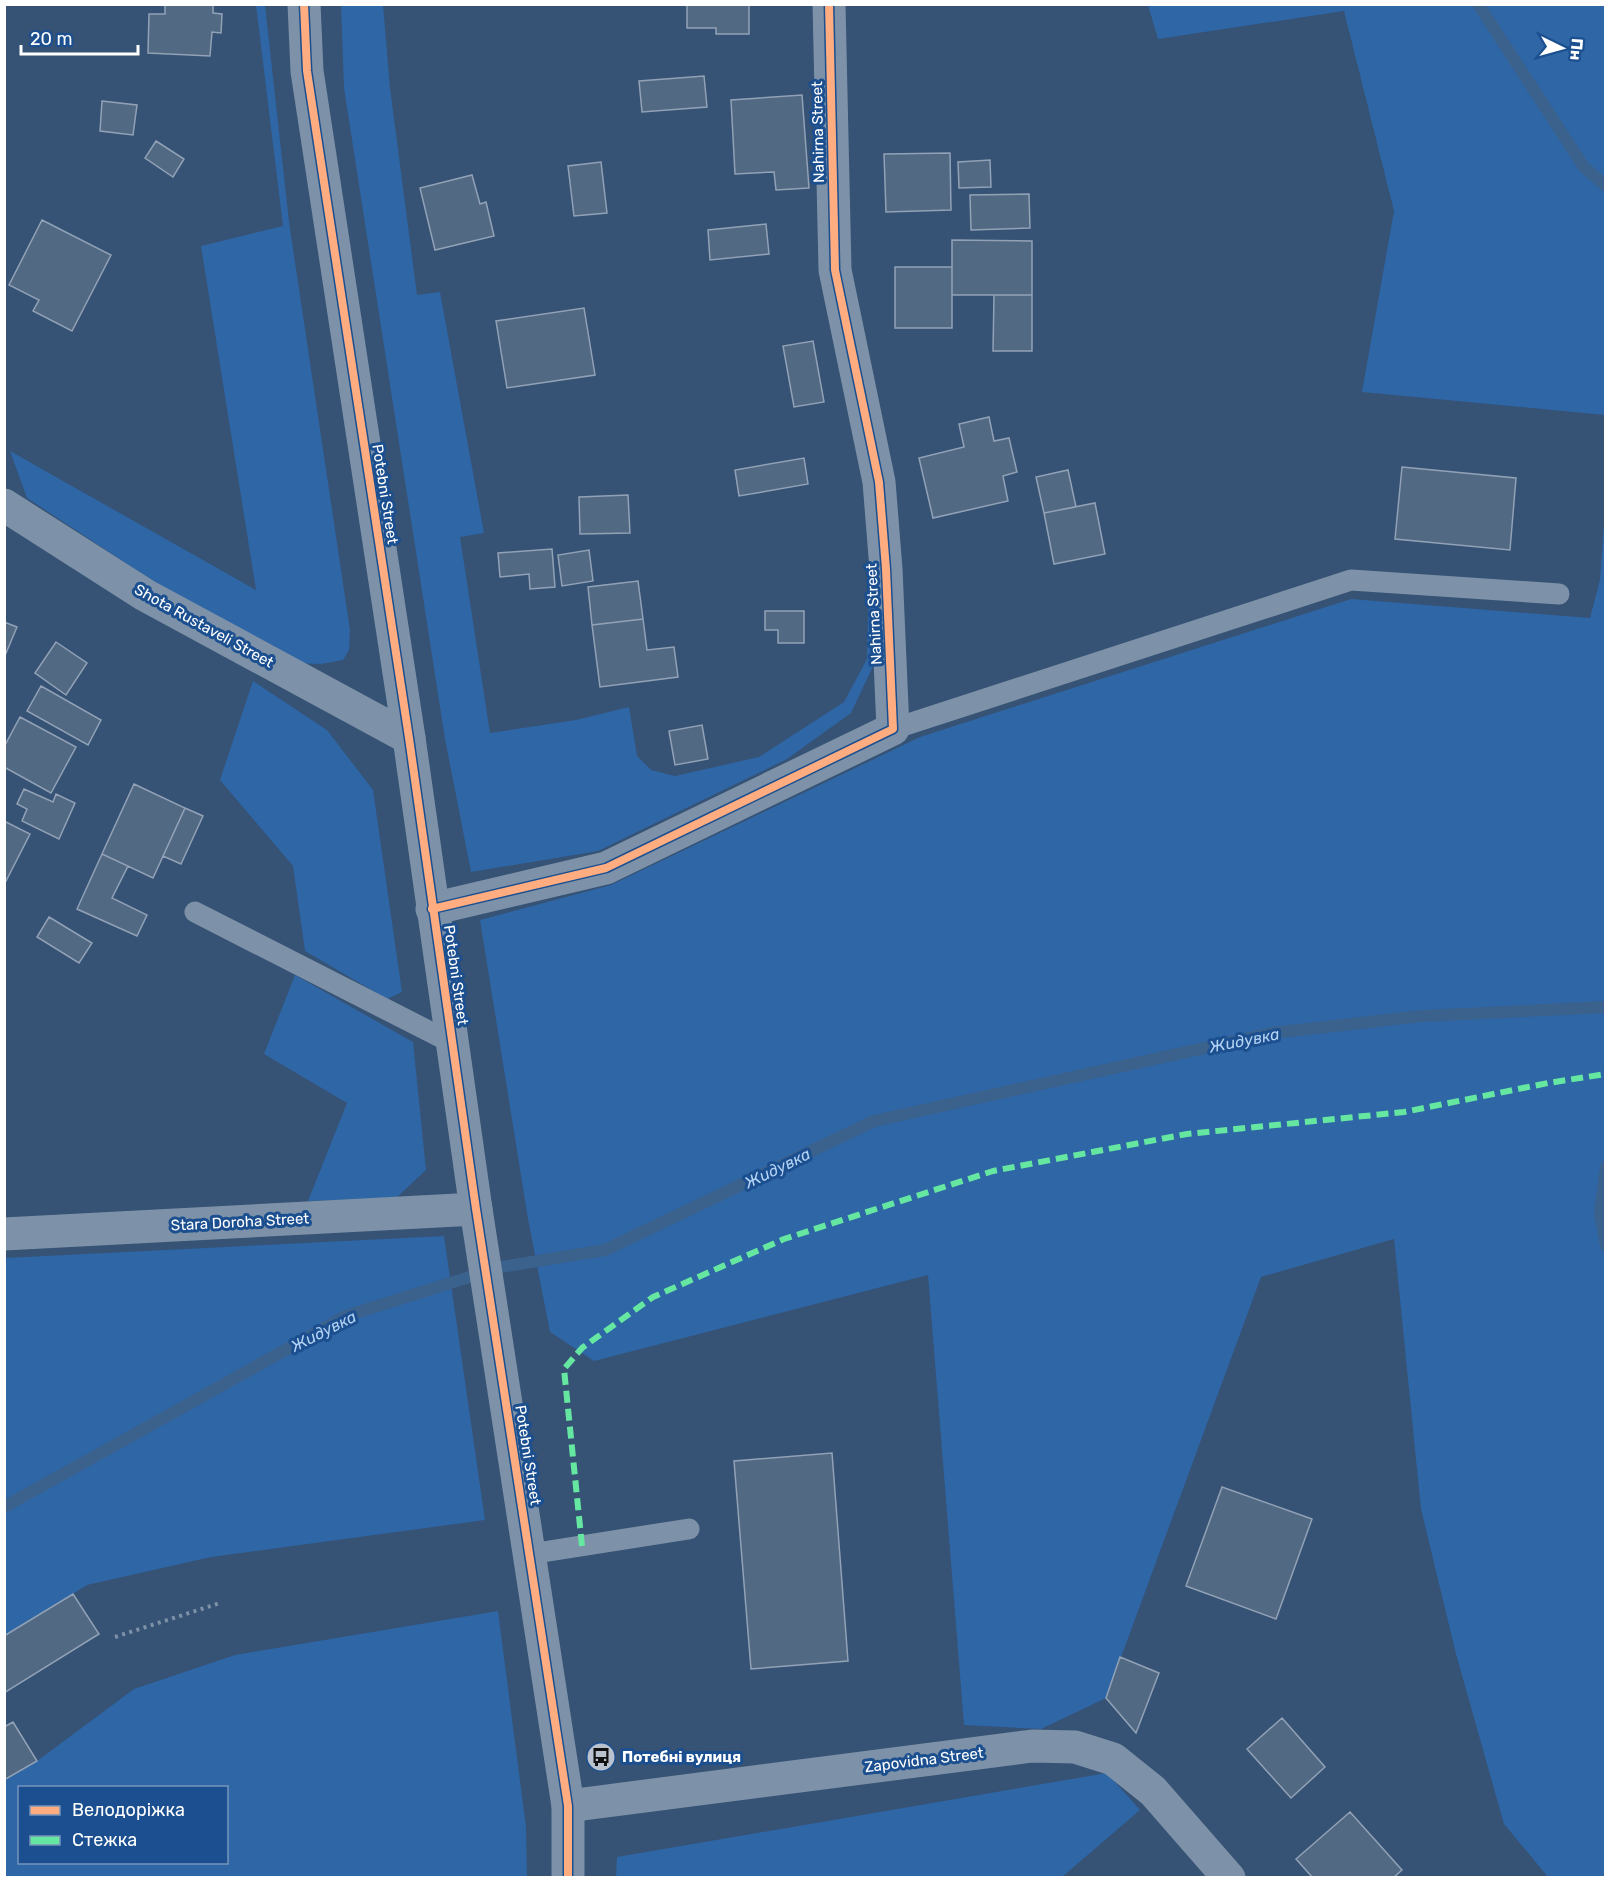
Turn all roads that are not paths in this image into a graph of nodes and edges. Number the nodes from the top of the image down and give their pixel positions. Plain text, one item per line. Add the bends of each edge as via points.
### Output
1 (304, 4) edge
2 (829, 4) edge
3 (4, 505) edge
4 (1559, 594) dead end
5 (893, 729) junction
6 (409, 738) junction
7 (432, 909) junction
8 (195, 912) dead end
9 (452, 1043) junction
10 (479, 1225) junction
11 (4, 1234) edge
12 (689, 1529) dead end
13 (530, 1554) junction
14 (568, 1806) junction
15 (568, 1878) edge
16 (1229, 1878) edge

1 - 6 street, Potebni Street via 307,71
2 - 5 street, Nahirna Street via 835,270 879,482
3 - 6 street, Shota Rustaveli Street via 145,595
4 - 5 lane via 1351,580
5 - 7 street via 606,868
6 - 7 street, Potebni Street
7 - 9 street, Potebni Street
8 - 9 lane
9 - 10 street, Potebni Street
10 - 11 street, Stara Doroha Street
10 - 13 street, Potebni Street
12 - 13 lane
13 - 14 street, Potebni Street
14 - 15 street, Potebni Street
14 - 16 street, Zapovidna Street via 1032,1746 1075,1747 1113,1759 1153,1791

